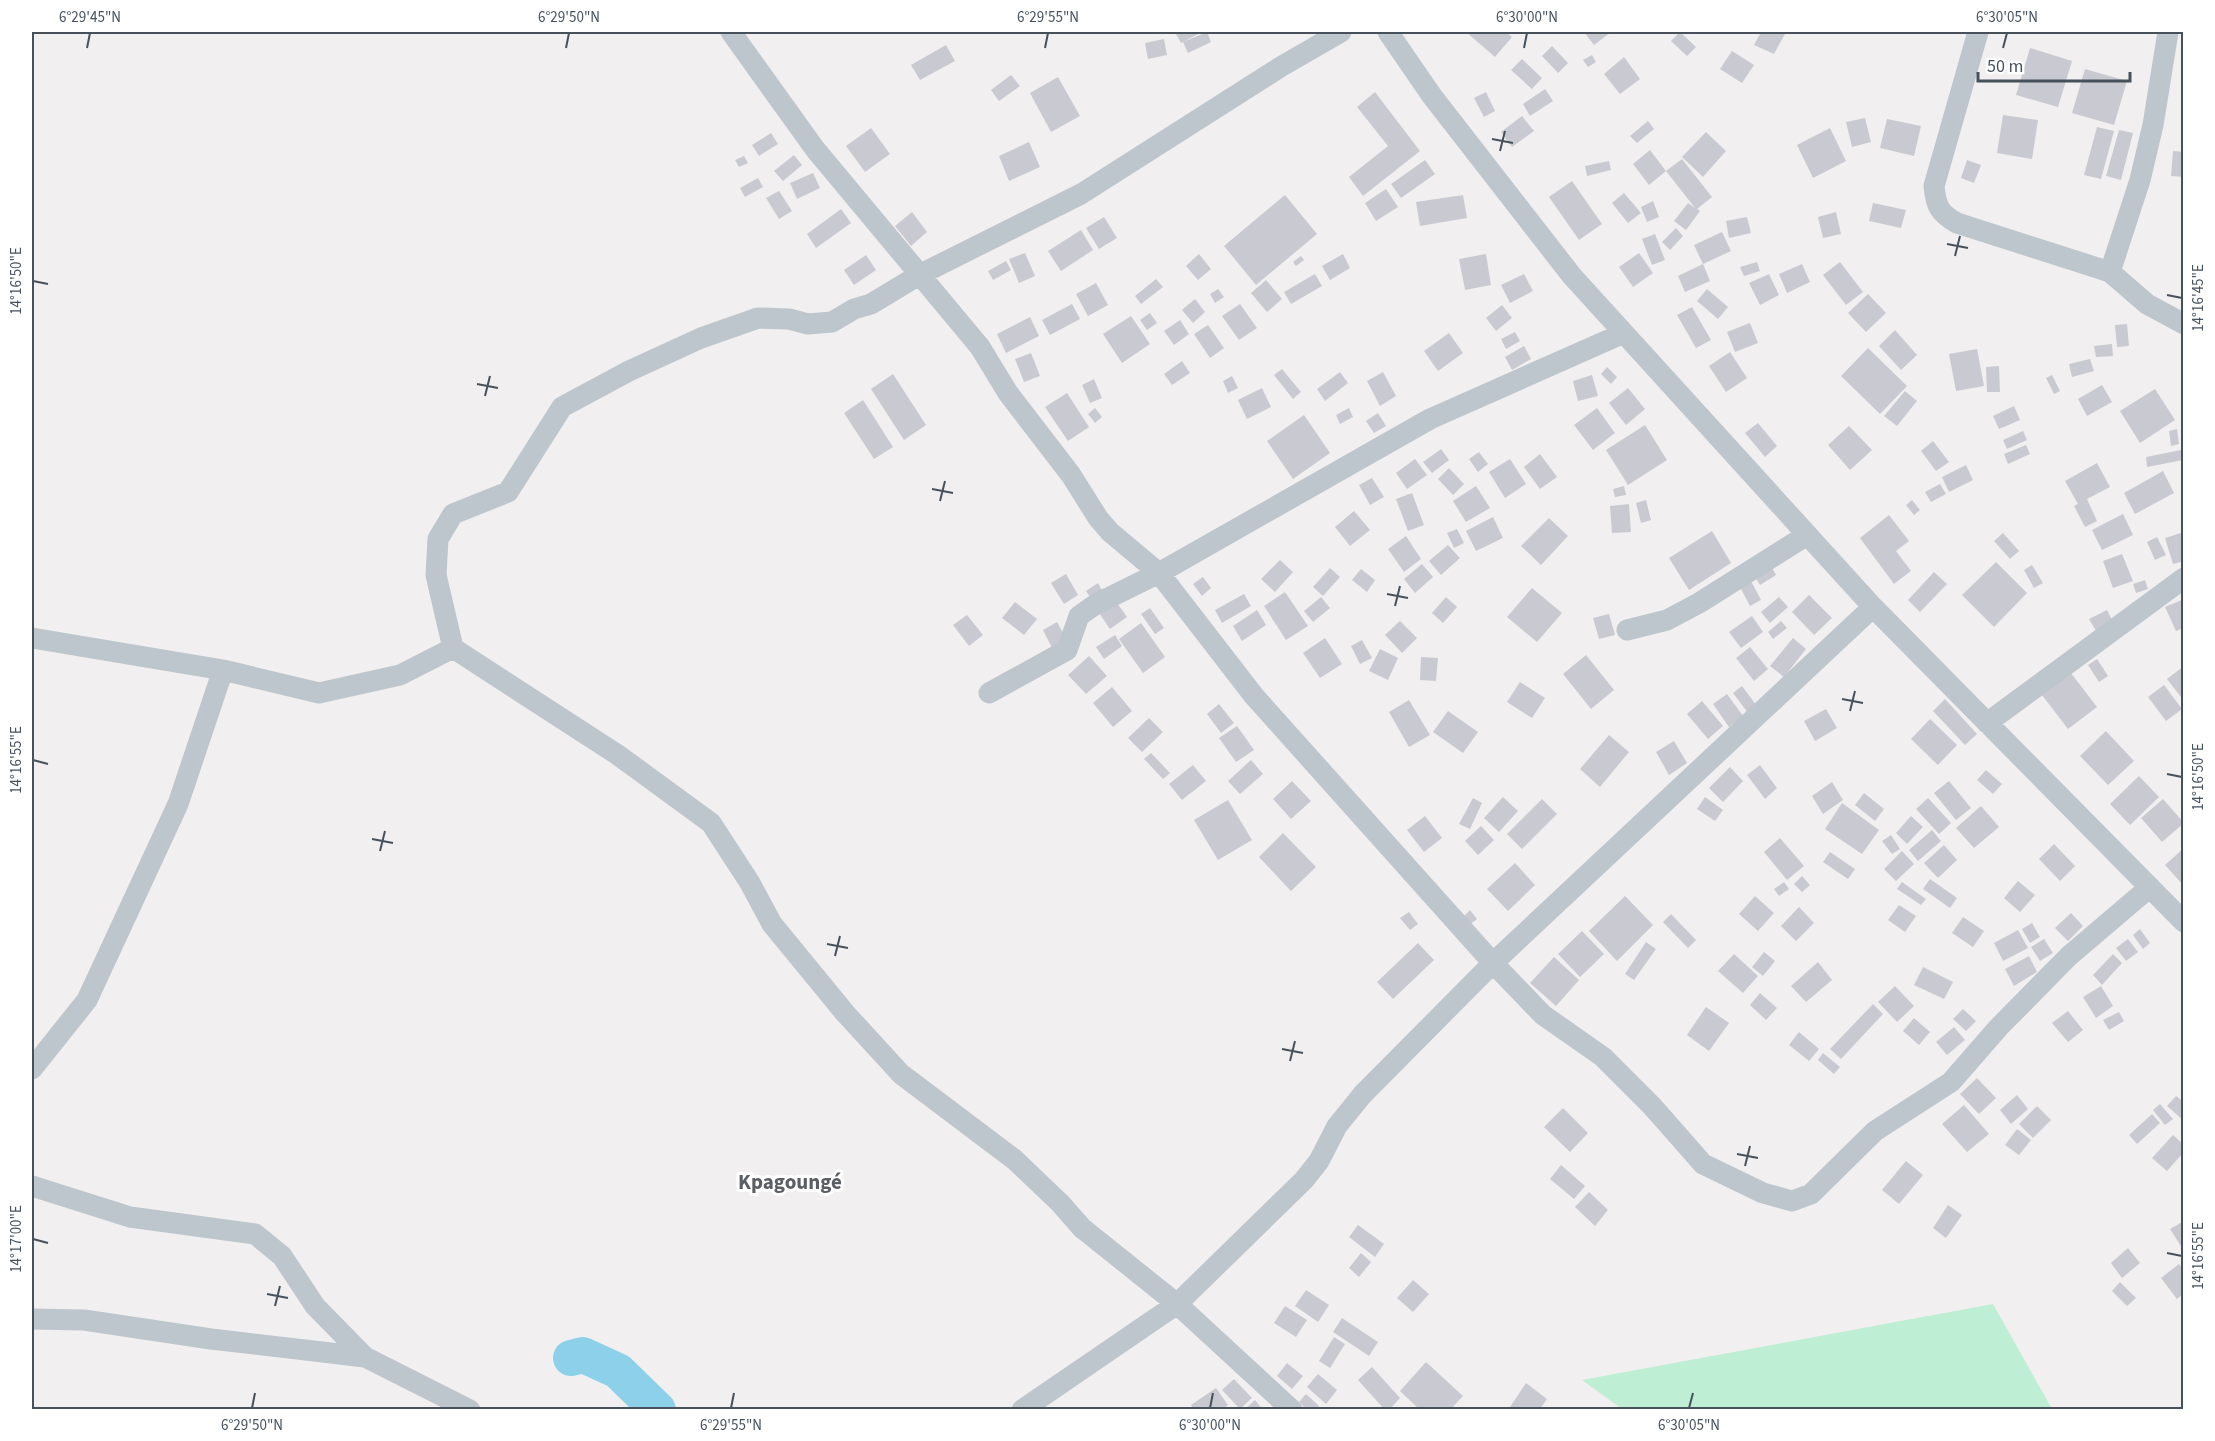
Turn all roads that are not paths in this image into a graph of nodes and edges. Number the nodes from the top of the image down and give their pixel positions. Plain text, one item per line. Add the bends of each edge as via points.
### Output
1 (731, 32) edge
2 (1341, 32) edge
3 (1388, 32) edge
4 (1978, 32) edge
5 (2169, 32) edge
6 (2110, 272) junction
7 (919, 275) junction
8 (2184, 324) edge
9 (1624, 333) junction
10 (1807, 535) junction
11 (1159, 573) junction
12 (2184, 578) edge
13 (1873, 607) junction
14 (1627, 630) dead end
15 (32, 638) edge
16 (453, 648) junction
17 (223, 670) junction
18 (989, 693) dead end
19 (1988, 723) junction
20 (2150, 887) junction
21 (2184, 922) edge
22 (1492, 963) junction
23 (32, 1069) edge
24 (32, 1186) edge
25 (1177, 1305) junction
26 (32, 1319) edge
27 (365, 1357) junction
28 (470, 1410) edge
29 (1022, 1410) edge
30 (1292, 1410) edge

1 - 7 street via 814,149
2 - 7 street via 1081,194
3 - 9 street via 1432,96 1572,276
4 - 6 street via 1934,186 1936,204 1942,214 1957,223
5 - 6 street via 2140,180
6 - 8 street via 2147,304
7 - 11 street via 980,347 1008,393 1071,475 1098,518
7 - 16 street via 832,322 808,324 758,318 701,338 562,407 508,492 453,514 438,539 436,575
9 - 10 street
9 - 11 street via 1430,419
10 - 13 street
10 - 14 street via 1689,609 1667,620
11 - 18 street via 1079,616 1067,650
11 - 22 street via 1254,696
12 - 19 street
13 - 19 street
13 - 22 street
15 - 17 street
16 - 17 street via 400,675 319,693
16 - 25 street via 618,755 711,823 772,924 901,1074 1015,1160 1082,1228
17 - 23 street via 178,804 87,999
19 - 20 street
20 - 21 street
20 - 22 street via 2069,956 1998,1028 1951,1083 1875,1131 1811,1194 1791,1201 1763,1193 1703,1164 1603,1057 1543,1015
22 - 25 street via 1363,1094 1337,1126 1304,1180
24 - 27 street via 130,1217 255,1234 282,1256 315,1306
25 - 29 street
25 - 30 street
26 - 27 street via 84,1320
27 - 28 street

